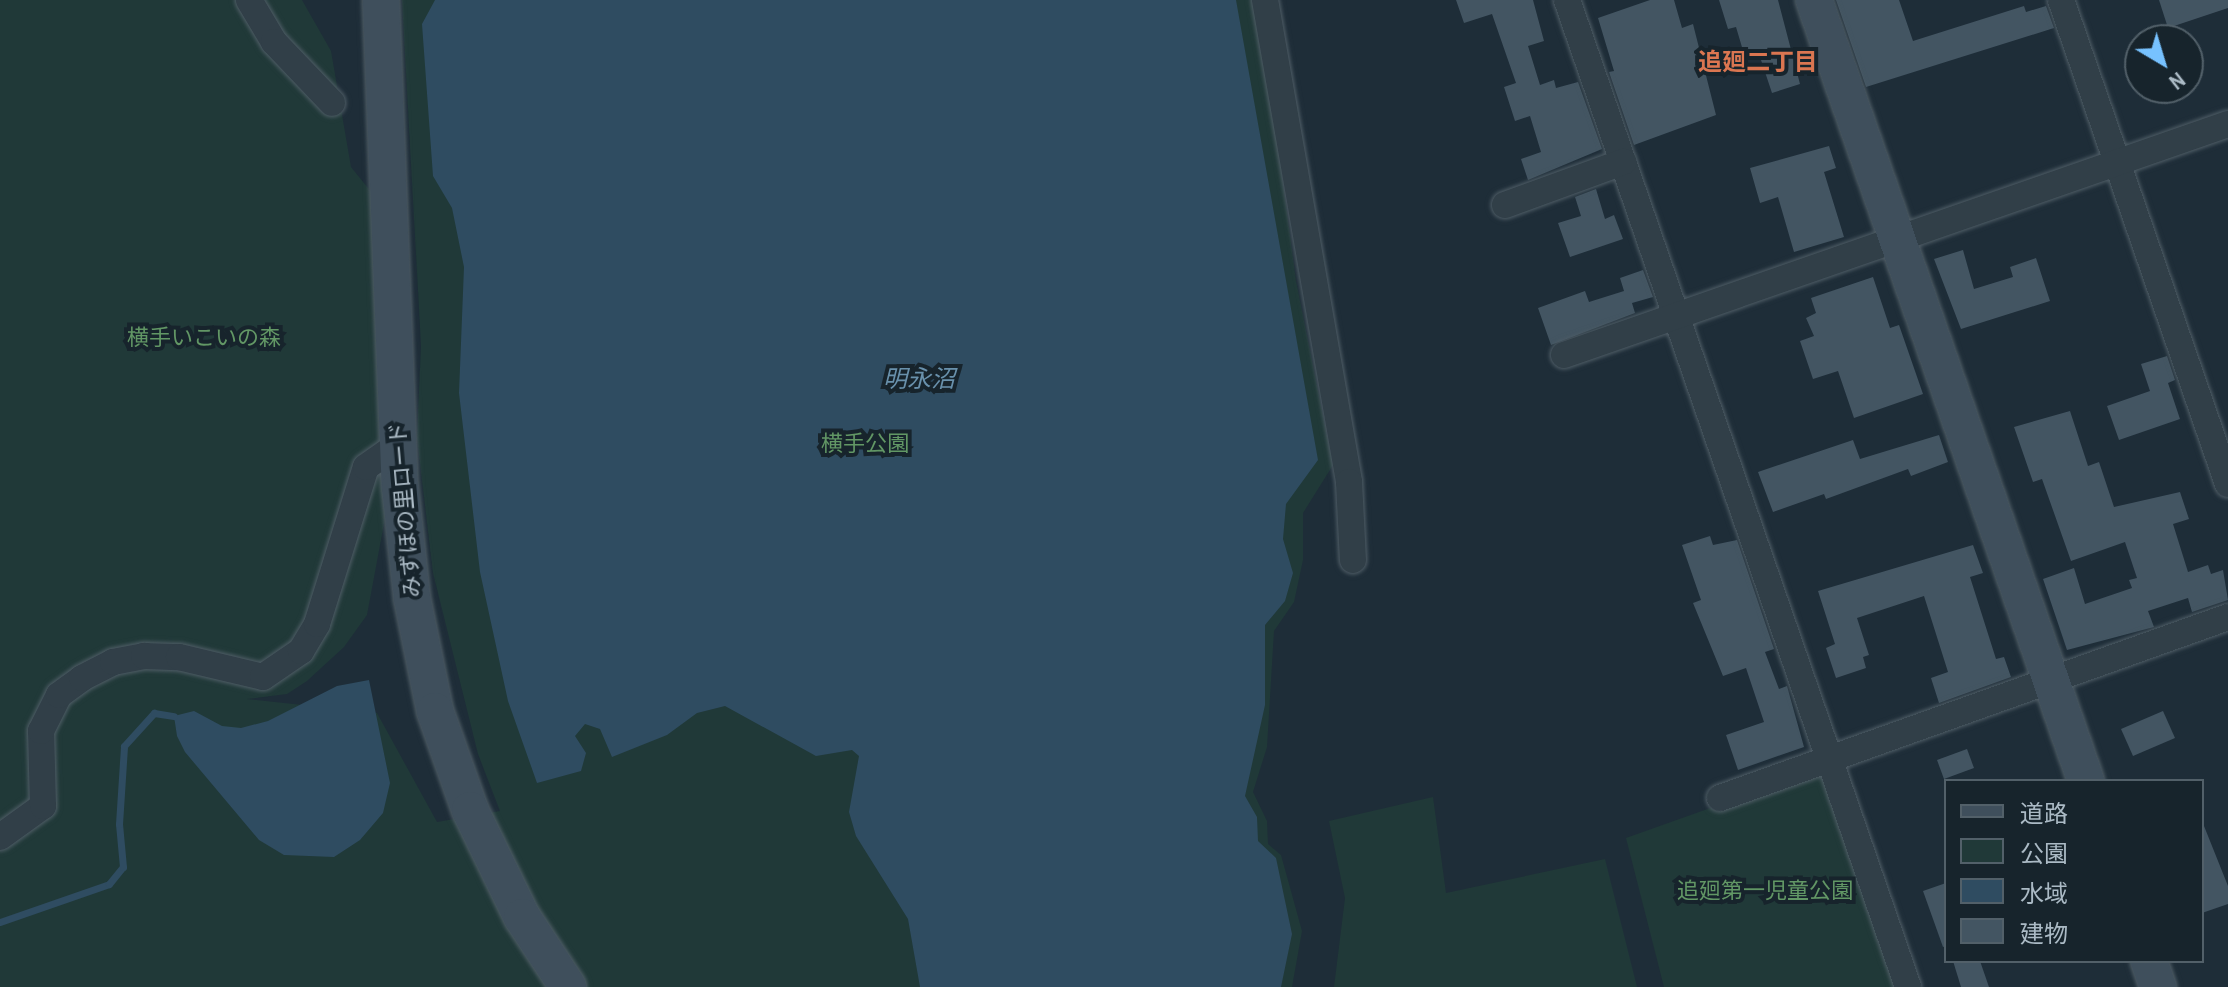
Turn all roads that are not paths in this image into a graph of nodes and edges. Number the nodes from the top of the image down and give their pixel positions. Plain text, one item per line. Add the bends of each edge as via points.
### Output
1 (249, 0) edge
2 (381, 0) edge
3 (1265, 0) edge
4 (1567, 0) edge
5 (1814, 0) edge
6 (2061, 0) edge
7 (332, 103) dead end
8 (2228, 124) edge
9 (2118, 160) junction
10 (1623, 162) junction
11 (1505, 205) dead end
12 (1897, 241) junction
13 (1677, 317) junction
14 (1564, 355) dead end
15 (397, 445) junction
16 (2228, 484) edge
17 (1353, 560) dead end
18 (2228, 617) edge
19 (2052, 683) junction
20 (1830, 757) junction
21 (2085, 779) edge
22 (1720, 798) dead end
23 (0, 837) edge
24 (2150, 963) edge
25 (568, 987) edge
26 (1908, 987) edge
27 (2158, 987) edge

1 - 7 street via 274,42
2 - 15 street, みずほの里ロード
3 - 17 street via 1349,482
4 - 10 street
5 - 12 street
6 - 9 street
8 - 9 street
9 - 12 street
9 - 16 street
10 - 11 street
10 - 13 street
12 - 13 street
12 - 19 street
13 - 14 street
13 - 20 street
15 - 23 street via 366,467 317,624 301,651 263,677 179,657 144,656 113,662 82,678 59,695 41,731 43,806
15 - 25 street, みずほの里ロード via 412,598 435,711 470,810 522,917
18 - 19 street
19 - 20 street
19 - 21 street
20 - 22 street
20 - 26 street
24 - 27 street

